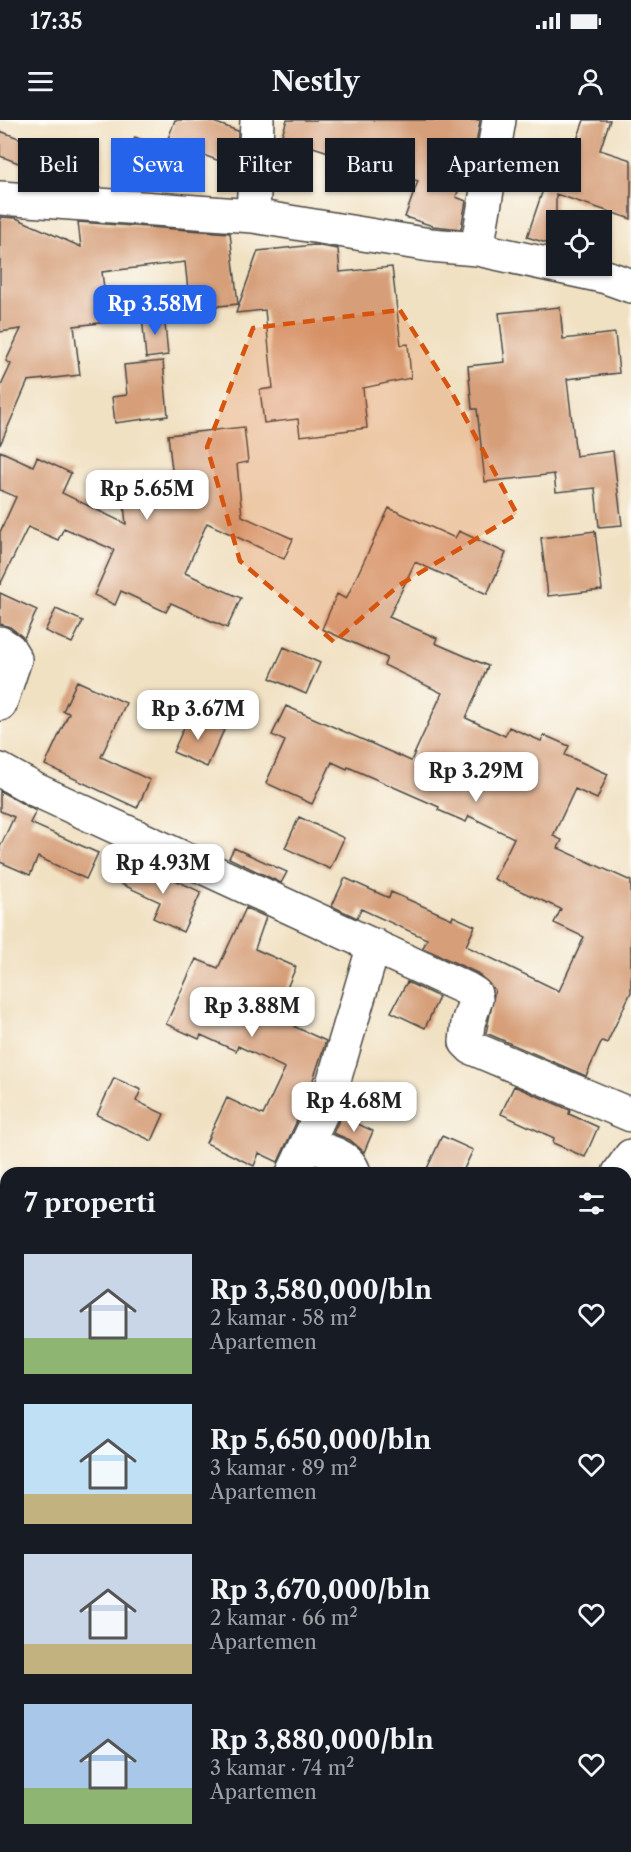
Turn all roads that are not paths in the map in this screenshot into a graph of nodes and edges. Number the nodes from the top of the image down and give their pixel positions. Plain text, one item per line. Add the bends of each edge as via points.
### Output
1 (257, 120) edge
2 (499, 120) edge
3 (0, 198) edge
4 (253, 216) junction
5 (477, 249) junction
6 (631, 286) edge
7 (0, 643) edge
8 (0, 704) edge
9 (0, 770) edge
10 (374, 945) junction
11 (631, 1115) edge
12 (300, 1159) edge
13 (352, 1167) edge

1 - 4 street
2 - 5 street
3 - 4 street
4 - 5 street
5 - 6 street
7 - 8 street via 12,653 15,665
9 - 10 street
10 - 11 street via 475,994 466,1032 466,1042 472,1048
10 - 12 street via 332,1086
12 - 13 street via 343,1158

